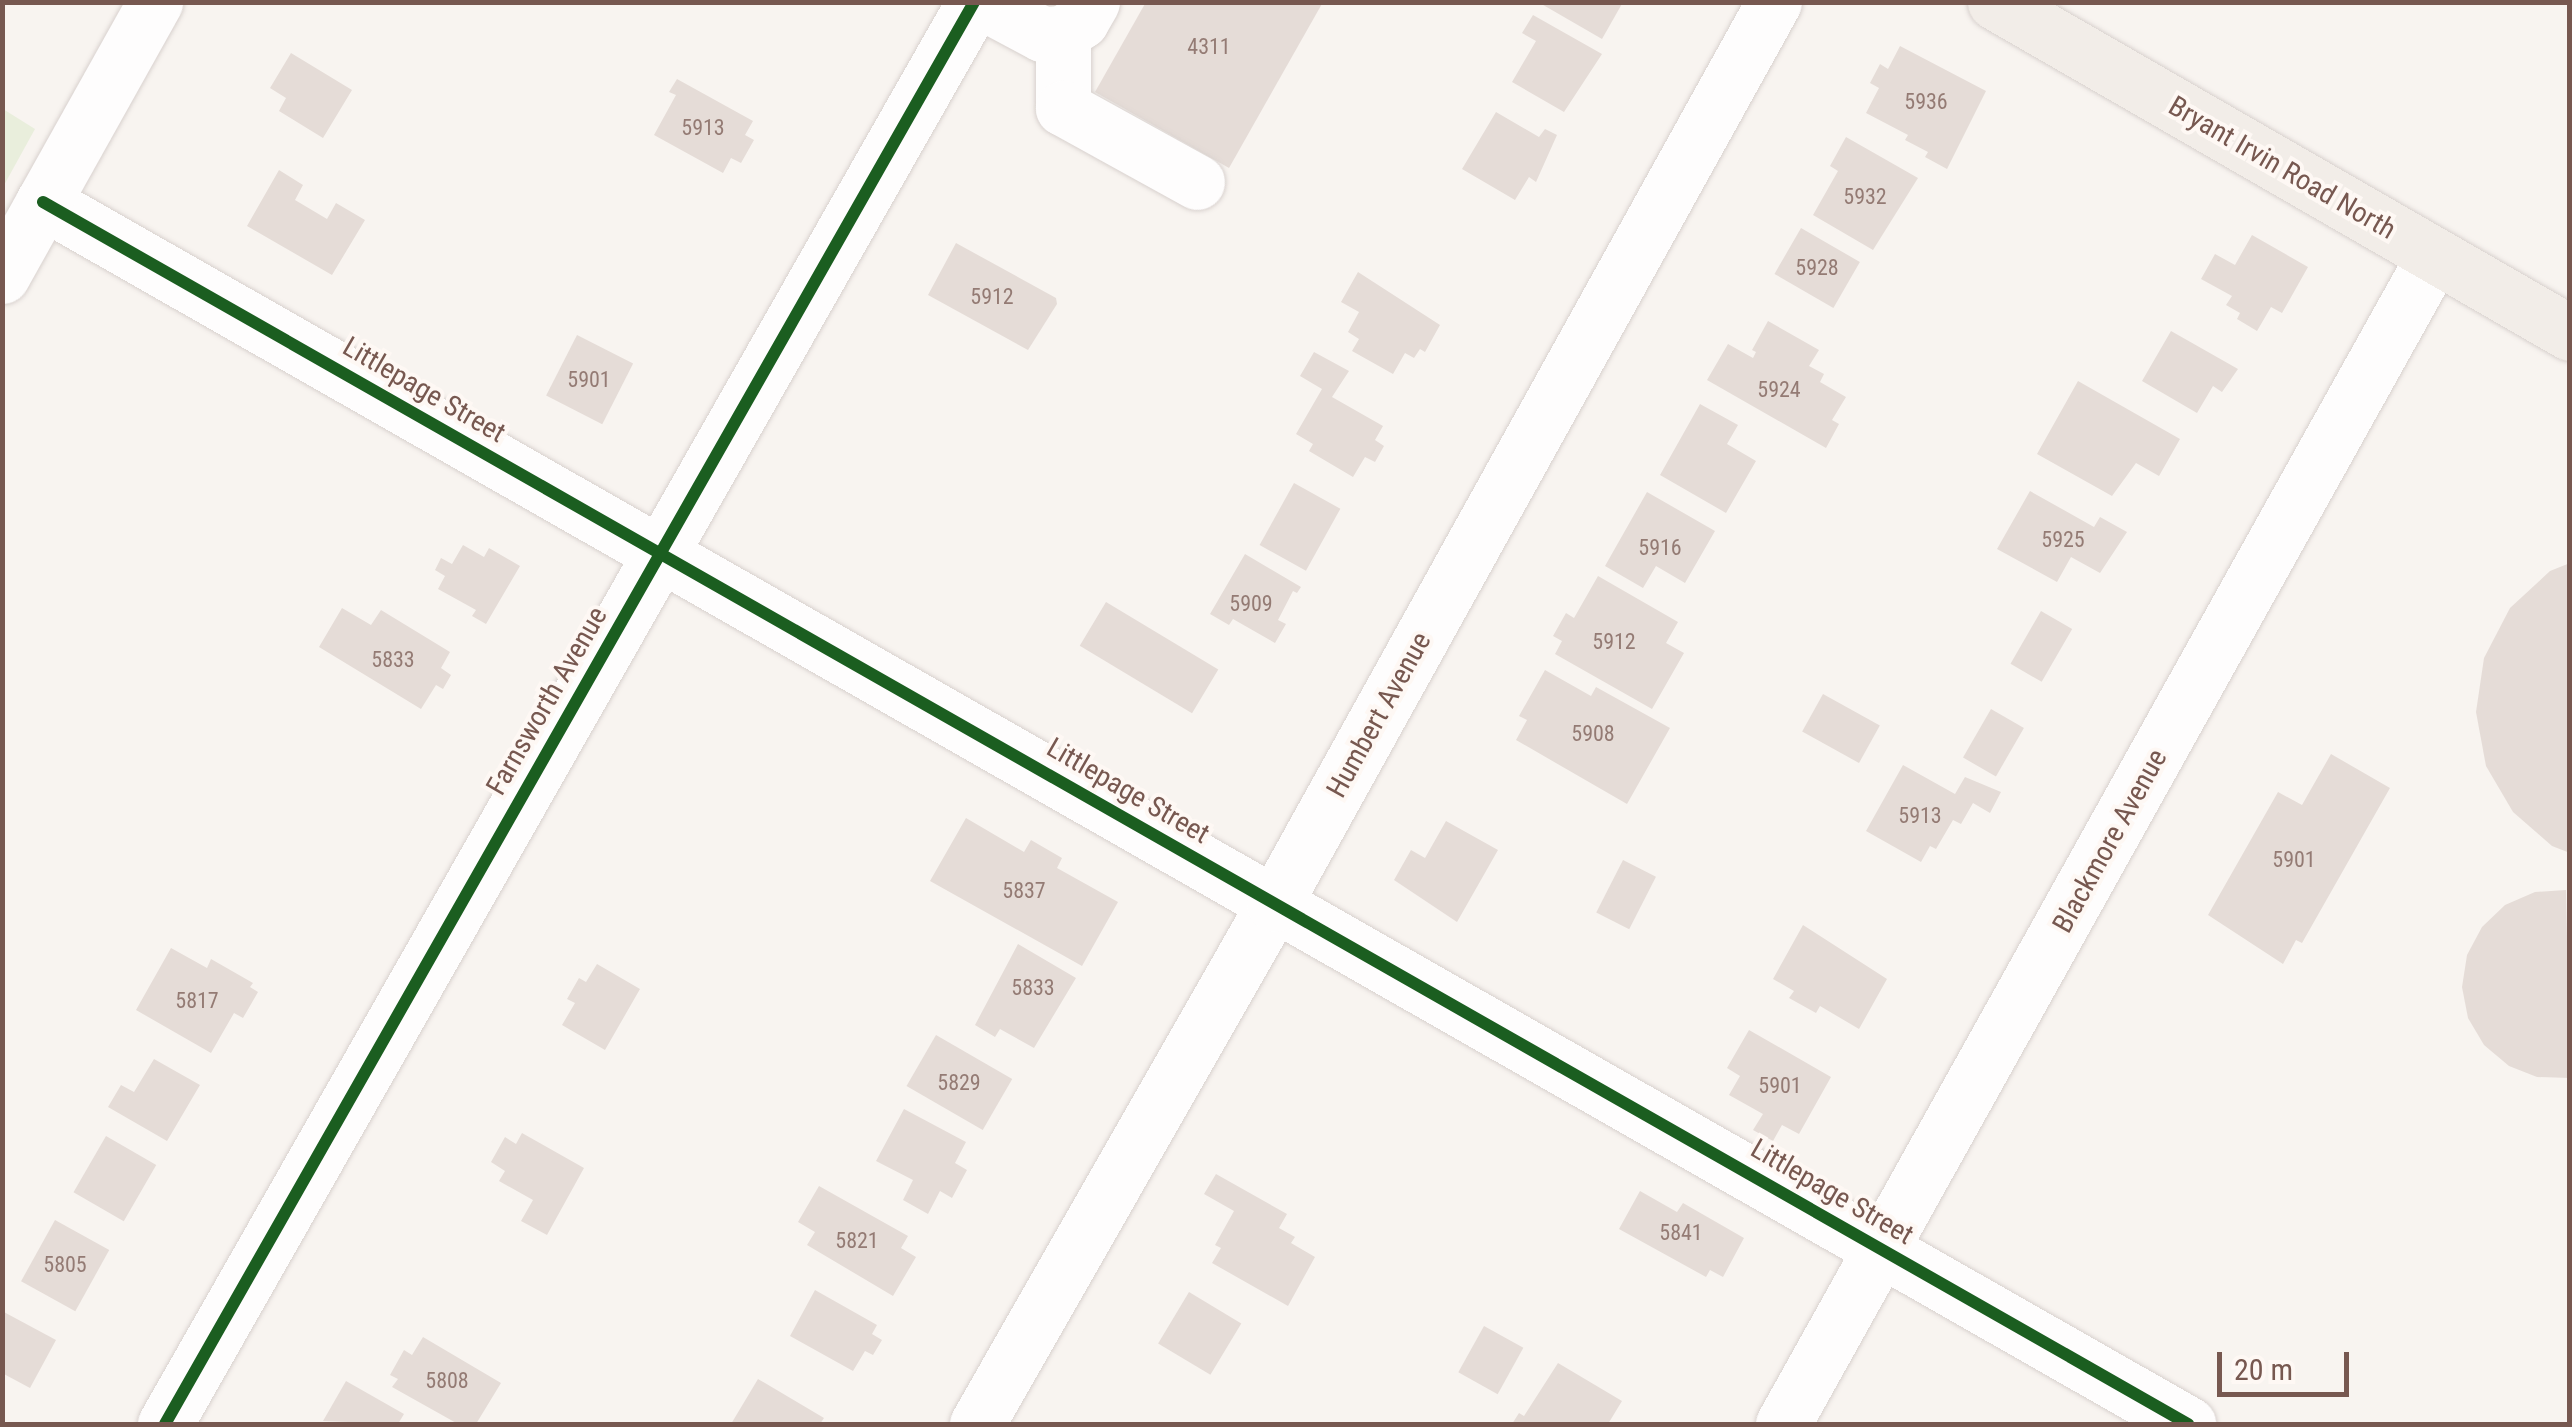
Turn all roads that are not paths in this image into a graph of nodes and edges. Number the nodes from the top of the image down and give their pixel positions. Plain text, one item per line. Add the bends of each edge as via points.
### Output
1 (155, 2) edge
2 (974, 2) edge
3 (982, 2) edge
4 (1774, 2) edge
5 (1995, 2) edge
6 (1077, 18) edge
7 (1197, 182) dead end
8 (42, 202) junction
9 (2434, 256) junction
10 (2, 276) edge
11 (2570, 333) edge
12 (660, 554) junction
13 (1274, 904) junction
14 (1883, 1250) junction
15 (2183, 1423) edge
16 (165, 1424) edge
17 (976, 1424) edge
18 (1784, 1424) edge

1 - 8 street
2 - 12 street, Farnsworth Avenue
3 - 6 street via 1042,34
4 - 13 street, Humbert Avenue
5 - 9 main road, Bryant Irvin Road North
6 - 7 street via 1063,108
8 - 10 street
8 - 12 street, Littlepage Street
9 - 11 main road, Bryant Irvin Road North
9 - 14 street, Blackmore Avenue
12 - 13 street, Littlepage Street
12 - 16 street, Farnsworth Avenue
13 - 14 street, Littlepage Street
13 - 17 street, Humbert Avenue
14 - 15 street, Littlepage Street
14 - 18 street, Blackmore Avenue

